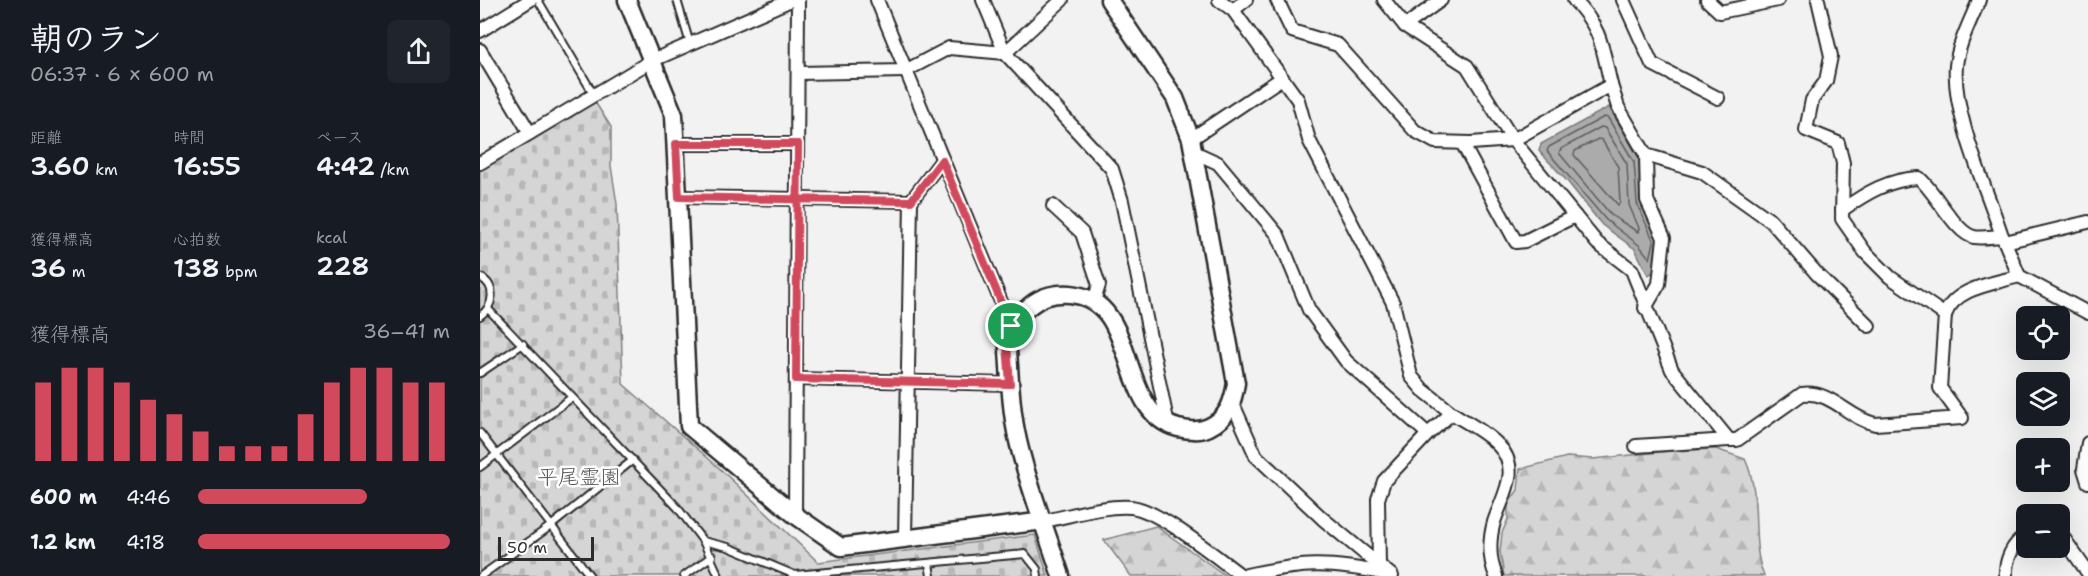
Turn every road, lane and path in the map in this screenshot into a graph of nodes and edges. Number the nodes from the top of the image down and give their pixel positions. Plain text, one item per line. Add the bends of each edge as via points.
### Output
1 (530, 0) edge
2 (538, 0) edge
3 (627, 0) edge
4 (677, 0) edge
5 (791, 0) edge
6 (798, 0) edge
7 (877, 0) edge
8 (983, 0) edge
9 (1062, 0) edge
10 (1109, 0) edge
11 (1219, 0) edge
12 (1246, 0) edge
13 (1277, 0) edge
14 (1384, 0) edge
15 (1441, 0) edge
16 (1574, 0) edge
17 (1623, 0) edge
18 (1707, 0) edge
19 (1778, 0) edge
20 (1818, 0) edge
21 (1979, 0) edge
22 (1233, 10) junction
23 (1405, 26) junction
24 (480, 31) edge
25 (690, 44) junction
26 (480, 50) edge
27 (1005, 53) junction
28 (651, 61) junction
29 (906, 71) junction
30 (798, 73) junction
31 (1282, 78) junction
32 (1611, 85) junction
33 (594, 95) junction
34 (1718, 98) dead end
35 (530, 133) junction
36 (1513, 140) junction
37 (1462, 143) junction
38 (676, 144) junction
39 (798, 144) junction
40 (1192, 145) junction
41 (1646, 155) junction
42 (942, 160) junction
43 (480, 164) edge
44 (679, 197) junction
45 (797, 199) junction
46 (911, 201) junction
47 (1053, 206) dead end
48 (1842, 210) junction
49 (1575, 216) junction
50 (2088, 222) edge
51 (2004, 239) junction
52 (2019, 276) junction
53 (480, 278) edge
54 (1094, 301) junction
55 (1645, 308) junction
56 (488, 309) junction
57 (2088, 313) edge
58 (1945, 315) junction
59 (480, 316) edge
60 (1011, 326) junction
61 (1869, 326) dead end
62 (523, 344) junction
63 (480, 373) edge
64 (796, 379) junction
65 (908, 381) junction
66 (1010, 384) junction
67 (571, 398) junction
68 (1233, 404) junction
69 (1452, 412) junction
70 (1168, 425) junction
71 (480, 433) edge
72 (1428, 434) junction
73 (1729, 440) junction
74 (2088, 443) edge
75 (1636, 446) dead end
76 (496, 454) junction
77 (633, 460) junction
78 (480, 467) edge
79 (2088, 482) edge
80 (795, 515) junction
81 (1044, 521) junction
82 (552, 525) junction
83 (905, 538) junction
84 (703, 541) junction
85 (2016, 546) edge
86 (2070, 547) edge
87 (712, 556) junction
88 (929, 562) junction
89 (1379, 566) junction
90 (2088, 573) edge
91 (1392, 575) edge
92 (481, 576) edge
93 (590, 576) edge
94 (684, 576) edge
95 (719, 576) edge
96 (795, 576) edge
97 (931, 576) edge
98 (1038, 576) edge
99 (1060, 576) edge
100 (1242, 576) edge
101 (1496, 576) edge
102 (2006, 576) edge

1 - 24 street
2 - 33 lane
3 - 28 street
4 - 25 lane
5 - 25 street
6 - 30 street
7 - 29 street
8 - 27 street
9 - 27 street
10 - 40 street via 1175,98
11 - 22 street
12 - 22 street
13 - 37 street via 1292,31 1338,45 1415,131 1435,142
14 - 23 street
15 - 23 street
16 - 32 street via 1598,30
17 - 34 street via 1652,64
18 - 19 street via 1720,12
20 - 48 street via 1831,57 1826,81 1812,100 1806,130 1838,143 1843,163
21 - 51 street via 1956,64 1957,87 1962,116
22 - 31 street
23 - 36 street via 1467,66
25 - 28 street
26 - 35 street
27 - 29 street via 949,48
27 - 70 street via 1112,169
28 - 33 street
28 - 38 street via 674,116
29 - 30 street
29 - 42 street
30 - 39 street
31 - 40 street
31 - 69 street via 1298,100 1309,140 1394,303 1410,376
32 - 36 street
32 - 41 street via 1618,107
33 - 35 street
35 - 43 street
36 - 37 street
36 - 49 street
37 - 49 street via 1516,242
38 - 39 street
38 - 44 street
39 - 45 street
40 - 68 street via 1232,355 1236,383
40 - 72 street via 1218,163 1278,235 1309,310 1346,361
41 - 55 street via 1647,200 1664,238 1659,284
41 - 61 street via 1702,172 1771,221
42 - 46 street
42 - 60 street
44 - 45 street
44 - 80 street via 689,426
45 - 46 street
45 - 64 street
46 - 65 street
47 - 54 street via 1082,232 1099,285
48 - 51 street via 1883,185 1919,178 1962,232 1973,237
48 - 58 street via 1842,219 1865,252 1890,277
49 - 55 street via 1597,243 1632,270
50 - 51 street
51 - 52 street
52 - 57 street
52 - 58 street via 1965,292 1949,303
53 - 56 lane via 491,288
54 - 60 street via 1061,294 1037,300
54 - 70 street via 1113,323 1153,413
55 - 73 street via 1672,370
56 - 59 lane
56 - 62 lane
58 - 73 street via 1940,388 1962,418 1875,424 1863,421 1825,396 1802,394 1737,440
60 - 66 street via 1007,345
62 - 63 lane
62 - 67 lane
64 - 65 street
64 - 80 street
65 - 66 street
65 - 83 street
66 - 81 street via 1018,441
67 - 76 lane
67 - 77 lane
68 - 70 street via 1208,428 1191,431
68 - 89 street via 1256,456
69 - 72 street
69 - 101 street via 1498,444 1508,459 1511,477 1493,524 1490,560
71 - 76 lane
72 - 89 street via 1384,481 1378,499
73 - 75 street
74 - 79 street via 2084,469
76 - 78 lane
76 - 82 lane
77 - 82 lane
77 - 84 lane
80 - 83 street via 841,547
81 - 83 street
81 - 99 street
81 - 100 street via 1107,509 1139,508 1172,525
82 - 92 lane
82 - 93 lane
84 - 87 lane
84 - 96 lane via 728,547
85 - 102 street via 2007,559
86 - 90 street
87 - 94 lane
87 - 95 lane
88 - 96 lane
88 - 97 lane
88 - 98 lane via 1025,554
89 - 91 street
91 - 100 street via 1324,563

